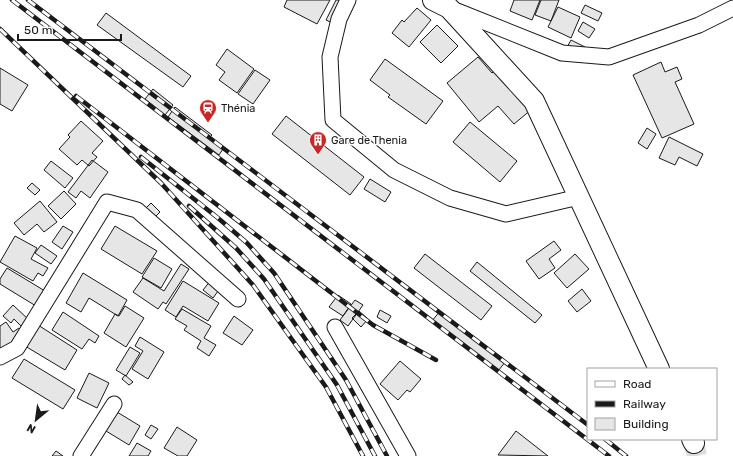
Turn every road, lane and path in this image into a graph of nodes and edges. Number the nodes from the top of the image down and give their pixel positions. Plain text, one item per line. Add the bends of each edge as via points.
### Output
1 (348, 0) edge
2 (441, 4) edge
3 (733, 8) edge
4 (579, 197) junction
5 (238, 299) dead end
6 (335, 327) dead end
7 (0, 357) edge
8 (659, 368) edge
9 (114, 404) dead end
10 (81, 456) edge
11 (408, 456) edge

1 - 4 street via 339,19 330,57 333,120 394,170 450,198 506,214
2 - 3 street via 562,53 609,58 699,25
2 - 4 main road via 534,100
4 - 8 main road
5 - 7 street via 137,210 107,202 17,348
6 - 11 street
9 - 10 street

